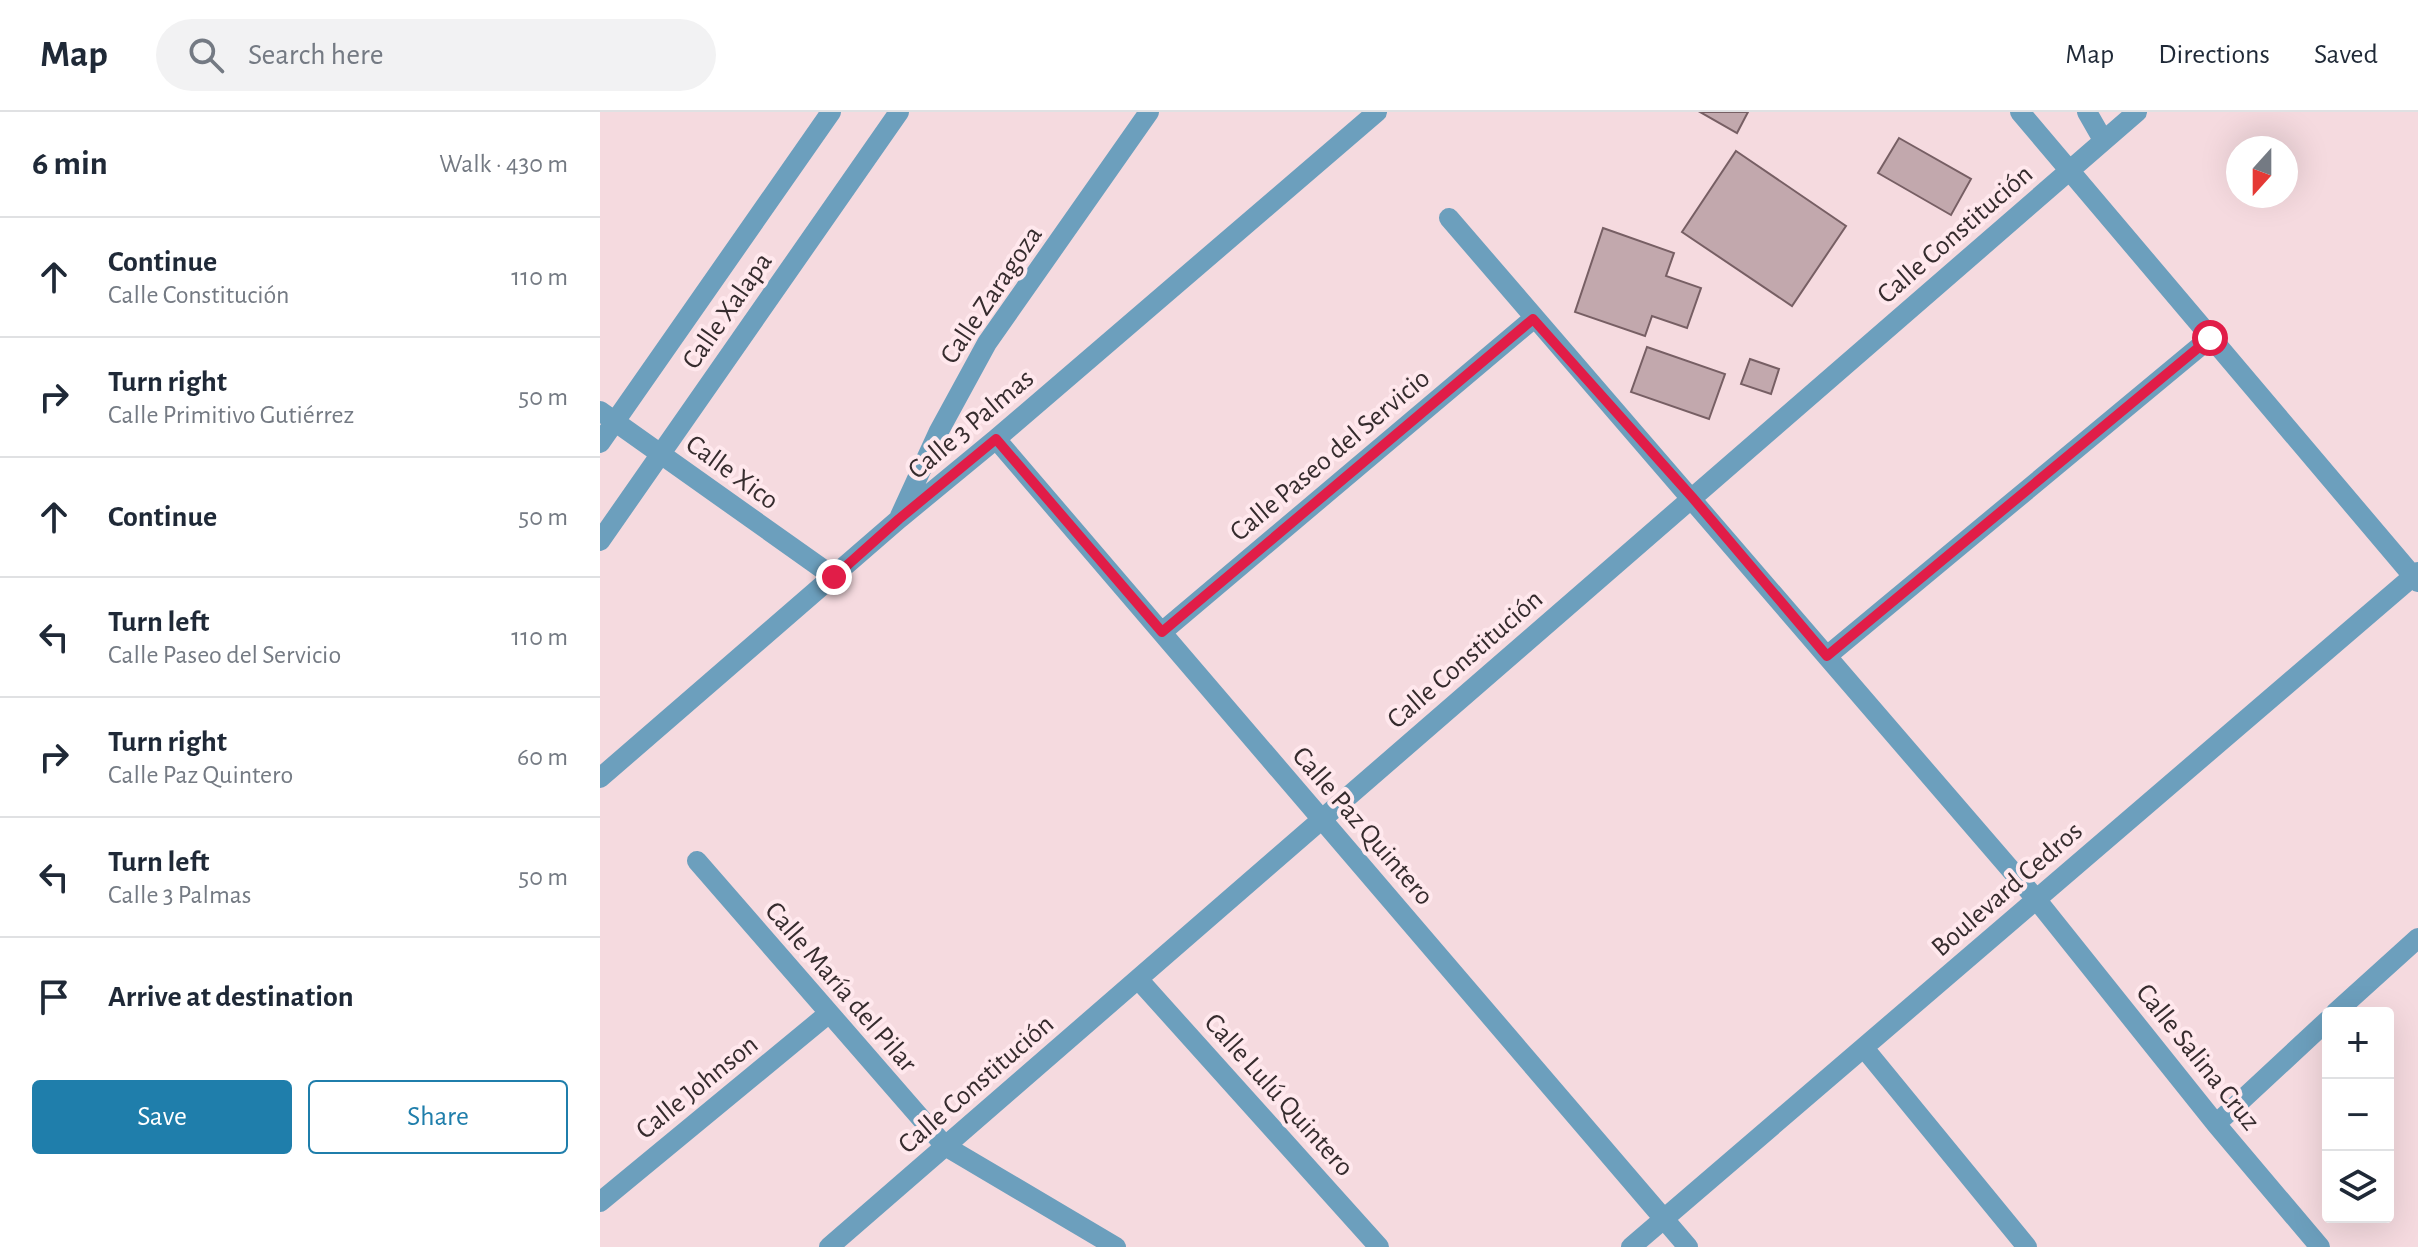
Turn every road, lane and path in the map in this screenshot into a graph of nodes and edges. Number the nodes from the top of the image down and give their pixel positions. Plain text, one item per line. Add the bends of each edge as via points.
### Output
1 (831, 112) edge
2 (899, 112) edge
3 (1149, 112) edge
4 (1377, 112) edge
5 (2020, 112) edge
6 (2087, 112) edge
7 (2137, 112) edge
8 (2103, 140) junction
9 (2070, 169) junction
10 (1449, 218) dead end
11 (1533, 319) junction
12 (2210, 338) junction
13 (608, 416) edge
14 (996, 439) junction
15 (600, 443) edge
16 (660, 453) junction
17 (1692, 497) junction
18 (899, 519) junction
19 (600, 541) edge
20 (834, 577) junction
21 (2417, 577) edge
22 (1162, 632) junction
23 (1827, 656) junction
24 (600, 778) edge
25 (1322, 819) junction
26 (697, 861) dead end
27 (2036, 899) junction
28 (2418, 938) edge
29 (1138, 979) junction
30 (2342, 1007) edge
31 (828, 1014) junction
32 (2322, 1026) edge
33 (1864, 1048) junction
34 (2216, 1124) junction
35 (945, 1146) junction
36 (600, 1202) edge
37 (1666, 1219) junction
38 (829, 1247) edge
39 (1116, 1247) edge
40 (1379, 1247) edge
41 (1631, 1247) edge
42 (1688, 1247) edge
43 (2027, 1247) edge
44 (2320, 1247) edge

1 - 13 street, Calle Xalapa
2 - 16 street, Calle Xalapa
3 - 18 street, Calle Zaragoza via 987,343
4 - 14 street, Calle 3 Palmas
5 - 9 street
6 - 8 street
7 - 8 street, Calle Constitución
8 - 9 street, Calle Constitución
9 - 12 street
9 - 17 street, Calle Constitución
10 - 11 street, Calle Salina Cruz
11 - 17 street, Calle Salina Cruz
11 - 22 street, Calle Paseo del Servicio
12 - 21 street
12 - 23 street
13 - 15 street, Calle Xalapa
13 - 16 street, Calle Xico
14 - 18 street, Calle 3 Palmas
14 - 22 street, Calle Paz Quintero
16 - 19 street, Calle Xalapa
16 - 20 street, Calle Xico
17 - 23 street, Calle Salina Cruz
17 - 25 street, Calle Constitución
18 - 20 street, Calle 3 Palmas
20 - 24 street, Calle 3 Palmas
21 - 27 street, Boulevard Cedros
22 - 25 street, Calle Paz Quintero
23 - 27 street, Calle Salina Cruz
25 - 29 street, Calle Constitución
25 - 37 street, Calle Paz Quintero
26 - 31 street, Calle María del Pilar
27 - 33 street, Boulevard Cedros
27 - 34 street, Calle Salina Cruz
28 - 30 street
29 - 35 street, Calle Constitución
29 - 40 street, Calle Lulú Quintero
31 - 35 street, Calle María del Pilar
31 - 36 street, Calle Johnson
32 - 34 street
33 - 37 street, Boulevard Cedros
33 - 43 street
34 - 44 street, Calle Salina Cruz
35 - 38 street, Calle Constitución
35 - 39 street, Calle María del Pilar
37 - 41 street, Boulevard Cedros
37 - 42 street, Calle Paz Quintero

